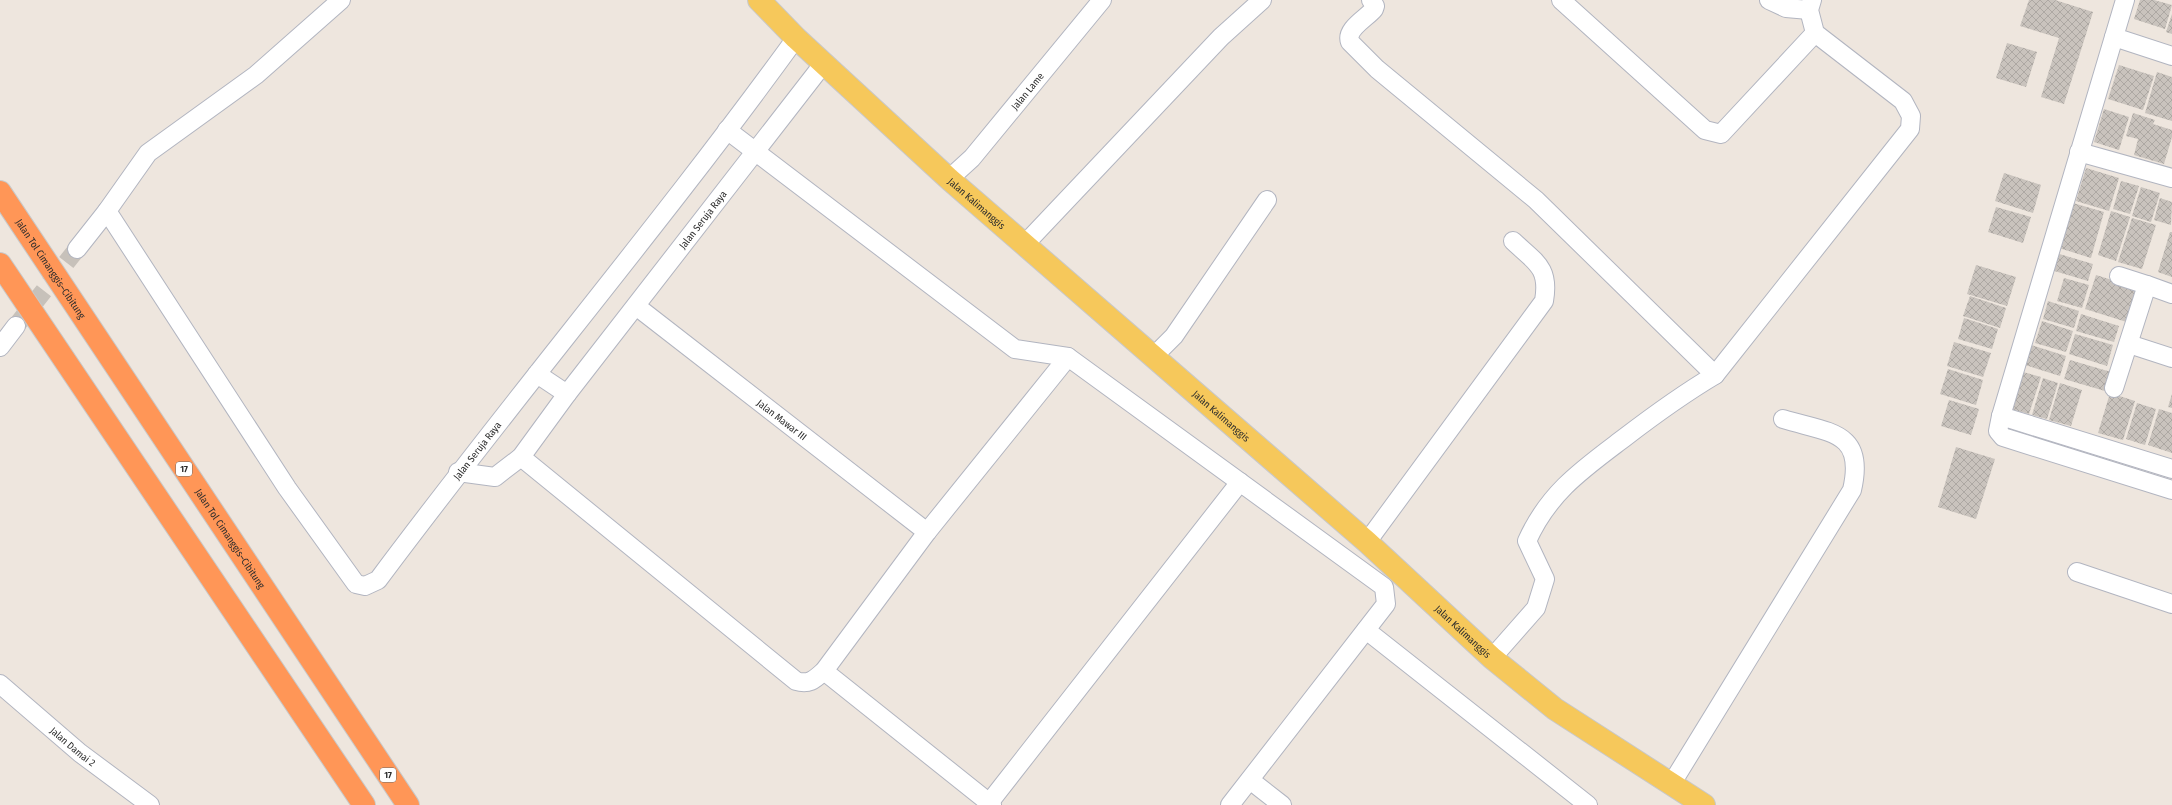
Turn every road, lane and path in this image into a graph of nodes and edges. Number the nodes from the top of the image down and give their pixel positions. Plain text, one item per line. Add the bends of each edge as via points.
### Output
1 (341, 0) edge
2 (759, 0) edge
3 (1102, 0) edge
4 (1262, 0) edge
5 (1371, 0) edge
6 (1561, 0) edge
7 (1769, 0) edge
8 (2125, 0) edge
9 (1810, 5) edge
10 (1815, 33) junction
11 (2114, 37) junction
12 (796, 38) junction
13 (2172, 56) edge
14 (824, 64) junction
15 (727, 130) junction
16 (754, 152) junction
17 (2079, 152) junction
18 (2172, 178) edge
19 (949, 179) junction
20 (0, 192) edge
21 (1267, 200) dead end
22 (107, 211) junction
23 (1513, 241) dead end
24 (1025, 244) junction
25 (77, 249) tunnel mouth
26 (0, 264) edge
27 (2119, 276) dead end
28 (2147, 285) junction
29 (2172, 294) edge
30 (636, 306) junction
31 (16, 326) tunnel mouth
32 (2129, 344) junction
33 (0, 347) edge
34 (1154, 356) junction
35 (1068, 357) junction
36 (2172, 358) edge
37 (537, 374) junction
38 (1715, 375) junction
39 (2114, 388) dead end
40 (567, 394) junction
41 (2001, 416) junction
42 (1783, 419) dead end
43 (521, 457) junction
44 (2172, 469) edge
45 (458, 472) junction
46 (1240, 482) junction
47 (2172, 490) edge
48 (927, 532) junction
49 (1367, 542) junction
50 (2077, 572) dead end
51 (2172, 604) edge
52 (1366, 630) junction
53 (1492, 658) junction
54 (824, 671) junction
55 (0, 684) edge
56 (367, 745) junction
57 (335, 761) junction
58 (1250, 780) junction
59 (1672, 783) junction
60 (990, 804) edge
61 (150, 805) edge
62 (358, 805) edge
63 (364, 805) edge
64 (408, 805) edge
65 (416, 805) edge
66 (1230, 805) edge
67 (1282, 805) edge
68 (1588, 805) edge
69 (1704, 805) edge

1 - 22 street via 256,75 148,153
2 - 12 main road, Jalan Kalimanggis
3 - 19 street, Jalan Lame via 972,158
4 - 24 street via 1221,37
5 - 38 street via 1374,9 1350,32 1350,42 1377,69 1536,200
6 - 10 street via 1705,130 1721,134
7 - 9 street via 1786,8
8 - 11 street
9 - 10 street
10 - 38 street via 1902,101 1911,116 1910,129
11 - 13 street
11 - 17 street
12 - 14 main road, Jalan Kalimanggis
12 - 15 street, Jalan Seruja Raya
14 - 16 street, Jalan Seruja Raya
14 - 19 main road, Jalan Kalimanggis
15 - 16 street
15 - 37 street, Jalan Seruja Raya
16 - 30 street, Jalan Seruja Raya
16 - 35 street via 1015,349
17 - 18 street
17 - 41 street
19 - 24 main road, Jalan Kalimanggis
20 - 56 highway, Jalan Tol Cimanggis–Cibitung / 17
21 - 34 street via 1174,336
22 - 25 street
22 - 45 street via 288,488 356,584 365,586 378,580
23 - 49 street via 1544,272 1547,287 1544,301
24 - 34 main road, Jalan Kalimanggis
26 - 57 highway
27 - 28 street
28 - 29 street
28 - 32 street
30 - 40 street, Jalan Seruja Raya
30 - 48 street, Jalan Mawar III
31 - 33 street
32 - 36 street
32 - 39 street
34 - 49 main road, Jalan Kalimanggis
35 - 46 street
35 - 48 street
37 - 40 street
37 - 45 street, Jalan Seruja Raya
38 - 53 street via 1678,397 1570,479 1536,519 1527,541 1545,579 1536,608
40 - 43 street, Jalan Seruja Raya
41 - 44 street
41 - 47 street via 1998,430 2003,437
42 - 59 street via 1844,440 1853,449 1856,473 1852,490
43 - 45 street, Jalan Seruja Raya via 495,476
43 - 54 street via 796,681 804,684 813,681
46 - 52 street via 1384,587 1386,604
46 - 60 street
48 - 54 street
49 - 53 main road, Jalan Kalimanggis
50 - 51 street
52 - 58 street
52 - 68 street
53 - 59 main road, Jalan Kalimanggis via 1555,709
54 - 60 street
55 - 61 street, Jalan Damai 2 via 80,753
56 - 64 highway, Jalan Tol Cimanggis–Cibitung / 17
56 - 65 highway
57 - 62 highway
57 - 63 highway
58 - 66 street
58 - 67 street
59 - 69 main road, Jalan Kalimanggis

